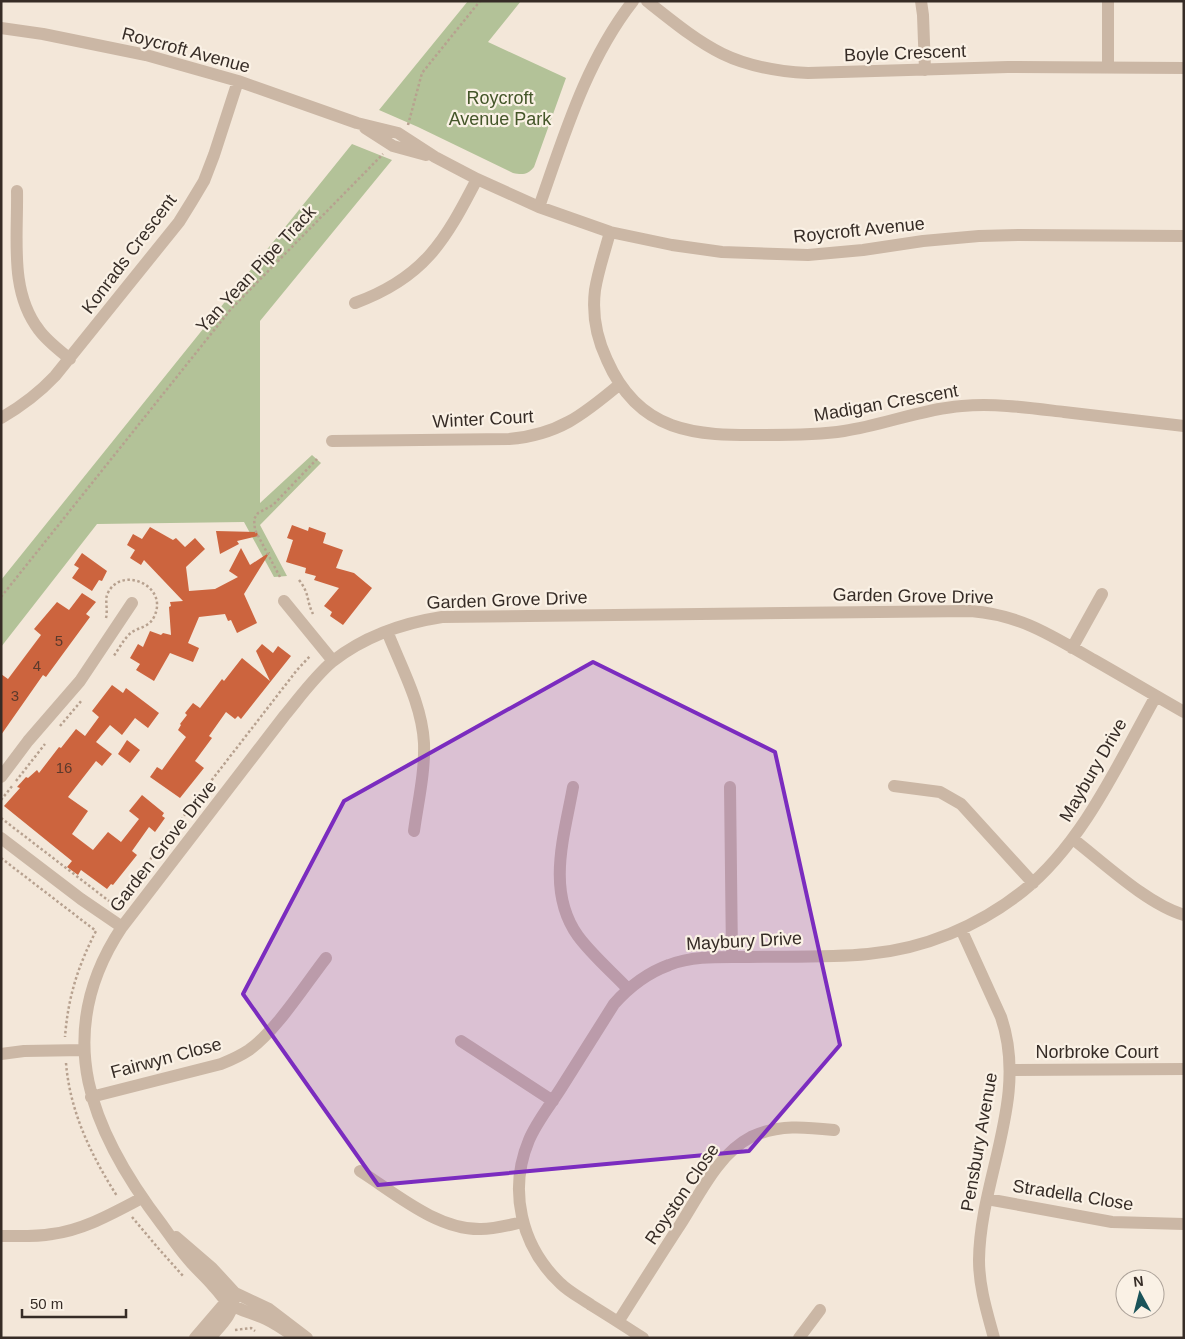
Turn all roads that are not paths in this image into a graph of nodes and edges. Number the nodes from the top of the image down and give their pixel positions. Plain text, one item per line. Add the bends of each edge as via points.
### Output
1 (633, 1) edge
2 (647, 1) edge
3 (921, 1) edge
4 (1108, 1) edge
5 (1, 28) edge
6 (1108, 67) junction
7 (1184, 68) edge
8 (925, 70) junction
9 (238, 81) junction
10 (358, 124) junction
11 (435, 157) junction
12 (477, 179) junction
13 (17, 191) dead end
14 (539, 207) junction
15 (610, 232) junction
16 (1184, 236) edge
17 (354, 303) dead end
18 (70, 359) junction
19 (620, 384) junction
20 (1, 418) edge
21 (1184, 426) edge
22 (332, 440) dead end
23 (1102, 594) dead end
24 (284, 601) dead end
25 (132, 603) dead end
26 (387, 631) junction
27 (1072, 648) junction
28 (333, 661) junction
29 (1156, 696) junction
30 (1184, 712) edge
31 (1, 777) edge
32 (894, 786) dead end
33 (573, 787) dead end
34 (730, 787) dead end
35 (414, 831) dead end
36 (1, 838) edge
37 (1072, 839) junction
38 (1033, 883) junction
39 (1184, 915) edge
40 (961, 929) junction
41 (120, 931) junction
42 (732, 957) junction
43 (326, 958) dead end
44 (628, 990) junction
45 (461, 1041) dead end
46 (84, 1050) junction
47 (1, 1054) edge
48 (1184, 1069) edge
49 (1010, 1070) junction
50 (91, 1096) junction
51 (553, 1101) junction
52 (834, 1130) dead end
53 (360, 1171) dead end
54 (142, 1198) junction
55 (987, 1199) junction
56 (522, 1222) junction
57 (1184, 1224) edge
58 (1, 1236) edge
59 (231, 1300) junction
60 (820, 1310) dead end
61 (618, 1322) junction
62 (195, 1338) edge
63 (210, 1338) edge
64 (297, 1338) edge
65 (307, 1338) edge
66 (643, 1338) edge
67 (799, 1338) edge
68 (994, 1338) edge

1 - 14 street via 596,59
2 - 8 street, Boyle Crescent via 705,46 746,64 808,73
3 - 8 street
4 - 6 street
5 - 9 street, Roycroft Avenue via 146,55
6 - 7 street, Boyle Crescent
6 - 8 street, Boyle Crescent
9 - 10 street, Roycroft Avenue
9 - 18 street, Konrads Crescent via 214,155 192,201 179,222
10 - 11 street, Roycroft Avenue via 391,145
10 - 11 street, Roycroft Avenue via 400,134
11 - 12 street, Roycroft Avenue
12 - 14 street, Roycroft Avenue
12 - 17 street via 431,255 389,288
13 - 18 street via 18,282 23,302 40,332
14 - 15 street, Roycroft Avenue
15 - 16 street, Roycroft Avenue via 672,246 789,255 979,236
15 - 19 street, Madigan Crescent via 595,291 595,314 602,350
18 - 20 street, Konrads Crescent via 38,393
19 - 21 street, Madigan Crescent via 642,408 661,420 679,429 713,435 842,432 940,408 984,404
19 - 22 street, Winter Court via 567,424 534,436 509,439
23 - 27 street
24 - 28 street
25 - 31 street via 80,681
26 - 27 street, Garden Grove Drive via 423,620 464,616 971,611 1023,621
26 - 28 street, Garden Grove Drive
26 - 35 street via 422,727 423,761
27 - 29 street, Garden Grove Drive
28 - 41 street, Garden Grove Drive via 285,715
29 - 30 street, Garden Grove Drive
29 - 37 street, Maybury Drive
32 - 38 street via 940,792 961,804
33 - 44 street via 559,872 562,899 579,937
34 - 42 street
36 - 41 street
37 - 38 street, Maybury Drive
37 - 39 street via 1153,900
38 - 40 street, Maybury Drive via 997,909
40 - 42 street, Maybury Drive via 912,946 868,954
40 - 49 street, Pensbury Avenue via 1003,1023
41 - 46 street, Garden Grove Drive via 101,964 91,991 84,1028
42 - 44 street, Maybury Drive via 696,958 668,965 647,975
43 - 50 street, Fairwyn Close via 264,1036 235,1058
44 - 51 street, Maybury Drive via 614,1004
45 - 51 street
46 - 47 street
46 - 50 street, Garden Grove Drive
48 - 49 street, Norbroke Court
49 - 55 street, Pensbury Avenue via 1007,1103
50 - 54 street, Garden Grove Drive via 108,1142
51 - 56 street, Maybury Drive via 530,1139 522,1160 518,1184
52 - 61 street, Royston Close via 779,1128 753,1136 731,1151
53 - 56 street via 452,1225 481,1230
54 - 58 street via 66,1231
54 - 59 street, Garden Grove Drive via 188,1260
55 - 57 street, Stradella Close via 1104,1221
55 - 68 street, Pensbury Avenue via 979,1261 982,1290
56 - 61 street, Maybury Drive via 534,1251 546,1269 561,1284
59 - 62 street
59 - 63 street via 227,1319
59 - 64 street, Garden Grove Drive
59 - 65 street, Garden Grove Drive via 269,1309
60 - 67 street
61 - 66 street, Maybury Drive

